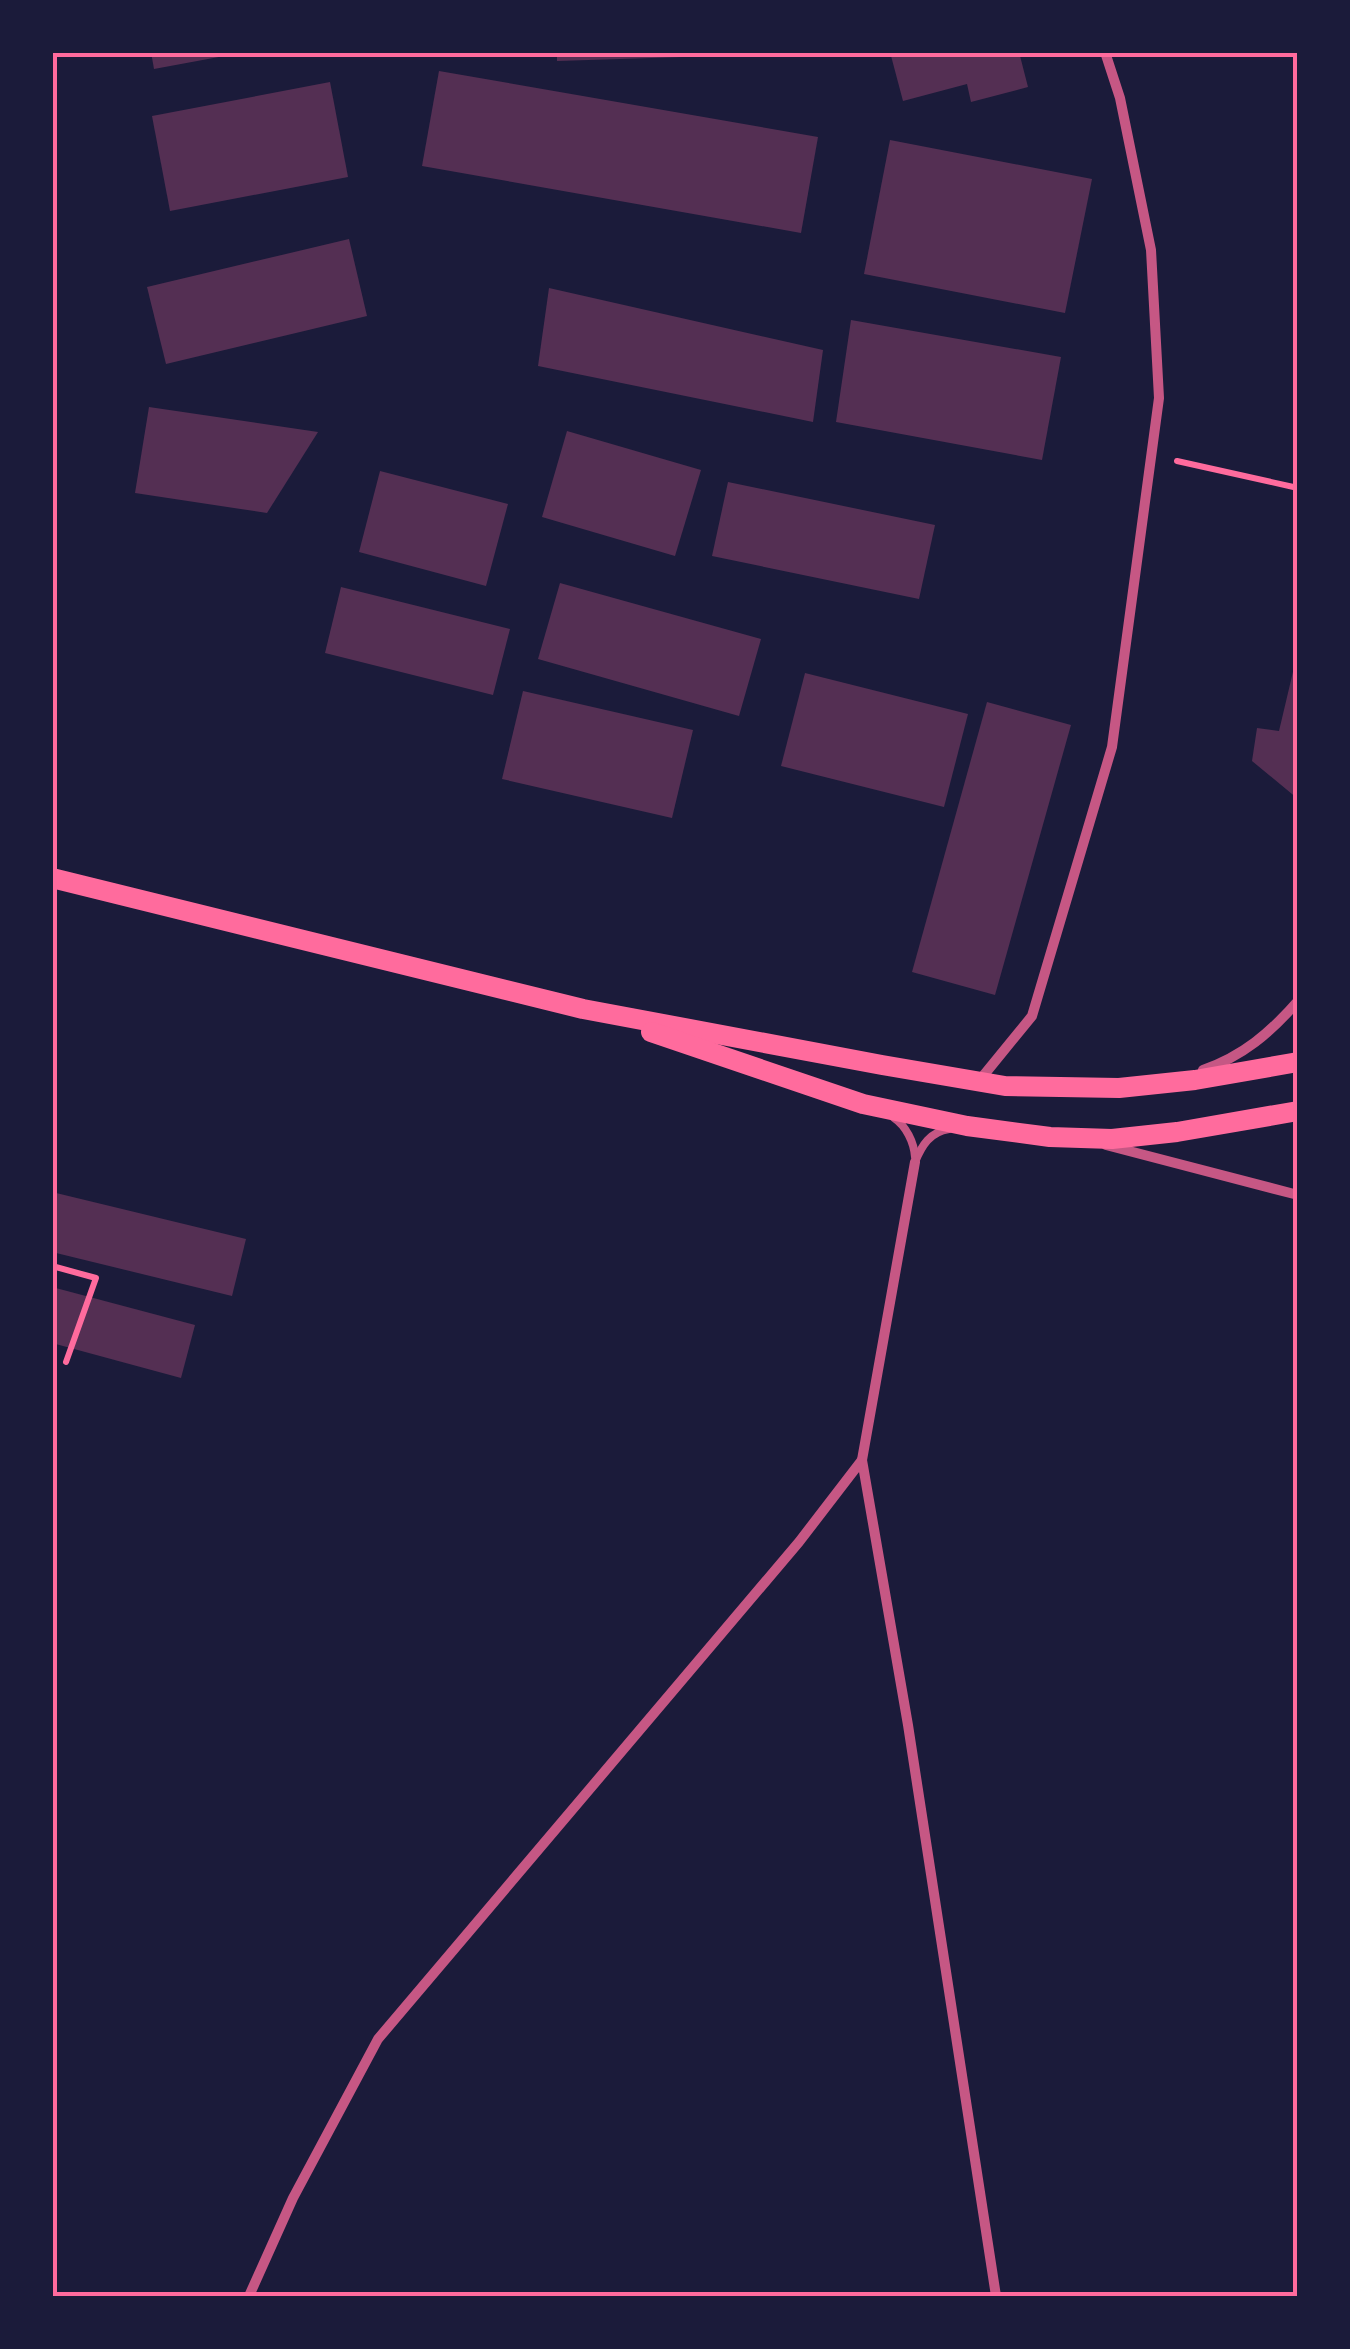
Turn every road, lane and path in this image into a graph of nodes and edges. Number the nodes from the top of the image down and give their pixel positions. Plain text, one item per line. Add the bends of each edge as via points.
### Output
1 (1104, 52) edge
2 (1151, 455) junction
3 (1298, 488) edge
4 (52, 878) edge
5 (1298, 1002) edge
6 (583, 1009) junction
7 (1298, 1062) edge
8 (979, 1081) junction
9 (1156, 1084) junction
10 (882, 1109) junction
11 (1298, 1110) edge
12 (967, 1126) junction
13 (1076, 1138) junction
14 (915, 1162) junction
15 (1298, 1195) edge
16 (52, 1266) edge
17 (66, 1362) dead end
18 (862, 1460) junction
19 (249, 2296) edge
20 (996, 2296) edge

1 - 2 street via 1120,98 1150,250 1158,398
2 - 3 path
2 - 8 street via 1112,748 1032,1016
4 - 6 main road
5 - 9 street via 1246,1050
6 - 8 main road
6 - 10 main road
7 - 9 main road
8 - 9 main road via 1063,1088
10 - 12 main road
10 - 14 lane via 901,1122
11 - 13 main road via 1176,1132
12 - 13 main road
12 - 14 lane via 939,1131
13 - 15 street
14 - 18 street
16 - 17 path via 96,1278
18 - 19 street via 378,2038
18 - 20 street

